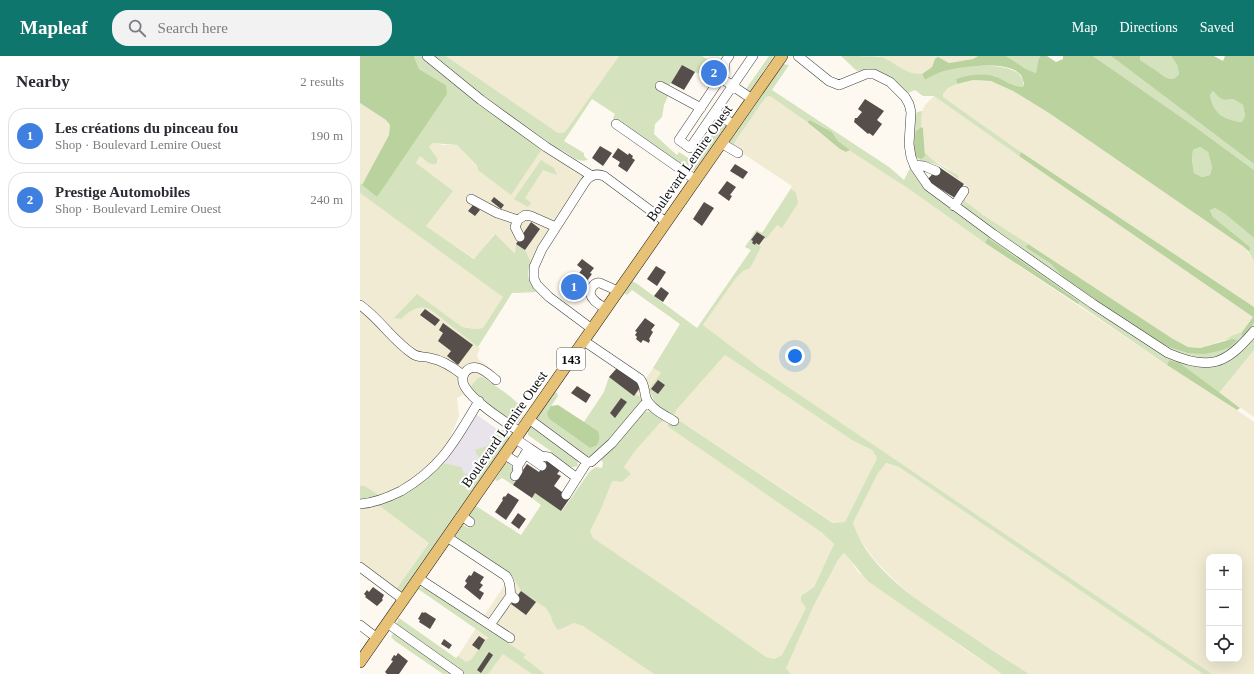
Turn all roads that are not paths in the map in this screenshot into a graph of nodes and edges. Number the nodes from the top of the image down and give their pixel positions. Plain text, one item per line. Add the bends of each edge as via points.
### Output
1 (427, 56) edge
2 (730, 56) edge
3 (753, 56) edge
4 (782, 56) edge
5 (798, 56) edge
6 (721, 78) junction
7 (660, 86) dead end
8 (733, 86) junction
9 (752, 99) junction
10 (701, 108) junction
11 (715, 112) junction
12 (616, 124) dead end
13 (734, 125) junction
14 (721, 143) junction
15 (738, 153) dead end
16 (914, 166) junction
17 (936, 171) dead end
18 (592, 176) junction
19 (696, 180) junction
20 (964, 191) dead end
21 (472, 199) dead end
22 (954, 206) junction
23 (518, 220) junction
24 (666, 222) junction
25 (556, 227) junction
26 (520, 237) dead end
27 (618, 291) junction
28 (360, 305) edge
29 (606, 309) junction
30 (592, 329) junction
31 (1254, 331) edge
32 (584, 341) junction
33 (463, 375) junction
34 (496, 380) dead end
35 (479, 401) junction
36 (649, 402) junction
37 (529, 419) junction
38 (674, 421) dead end
39 (518, 435) junction
40 (527, 451) junction
41 (505, 454) junction
42 (587, 462) junction
43 (519, 464) junction
44 (542, 466) dead end
45 (515, 476) dead end
46 (577, 478) junction
47 (566, 495) dead end
48 (360, 504) edge
49 (447, 537) junction
50 (360, 567) edge
51 (418, 578) junction
52 (404, 600) junction
53 (387, 623) junction
54 (360, 625) edge
55 (490, 625) junction
56 (377, 638) junction
57 (510, 638) dead end
58 (360, 662) edge
59 (459, 674) edge

1 - 18 street via 481,100 546,147
2 - 6 street via 725,62
3 - 8 street
4 - 9 main road, Boulevard Lemire Ouest / 143
5 - 16 street via 829,81 839,85 866,74 874,74 890,82 909,104 910,150
6 - 8 street
6 - 10 street
7 - 10 street
8 - 9 street
8 - 11 street
9 - 13 main road, Boulevard Lemire Ouest / 143
10 - 11 street via 679,140 690,148
11 - 13 street
12 - 19 street
13 - 14 main road, Boulevard Lemire Ouest / 143
14 - 15 street
14 - 19 main road, Boulevard Lemire Ouest / 143
16 - 17 street via 924,166
16 - 22 street via 928,186
18 - 24 street via 604,176
18 - 25 street via 585,182
19 - 24 main road, Boulevard Lemire Ouest / 143
20 - 22 street
21 - 23 street via 497,213
22 - 31 street via 1093,304 1168,353 1200,363 1218,361 1238,350
23 - 25 street via 525,215 531,216
23 - 26 street via 515,227
24 - 27 main road, Boulevard Lemire Ouest / 143
25 - 30 street via 534,267 534,279 541,290
27 - 29 main road, Boulevard Lemire Ouest / 143
27 - 29 street via 600,283 594,284 591,297
28 - 33 street via 413,354 432,358
29 - 30 main road, Boulevard Lemire Ouest / 143
30 - 32 main road, Boulevard Lemire Ouest / 143
32 - 36 street via 640,379
32 - 37 main road, Boulevard Lemire Ouest / 143
33 - 34 street via 467,370 475,368
33 - 35 street via 464,385
35 - 39 street
35 - 48 street via 451,448 426,474 385,499
36 - 38 street
36 - 42 street via 607,448 591,462
37 - 39 main road, Boulevard Lemire Ouest / 143
37 - 42 street
39 - 40 street
39 - 41 main road, Boulevard Lemire Ouest / 143
40 - 43 street
40 - 44 street
40 - 46 street via 549,457
41 - 43 street
41 - 49 main road, Boulevard Lemire Ouest / 143 via 466,519
42 - 46 street
43 - 45 street
46 - 47 street
49 - 51 main road, Boulevard Lemire Ouest / 143
49 - 55 street via 510,580 513,597
50 - 52 street
51 - 52 main road, Boulevard Lemire Ouest / 143
51 - 55 street
52 - 53 main road, Boulevard Lemire Ouest / 143
53 - 56 main road, Boulevard Lemire Ouest / 143
53 - 59 street
54 - 56 street
55 - 57 street
56 - 58 main road, Boulevard Lemire Ouest / 143

